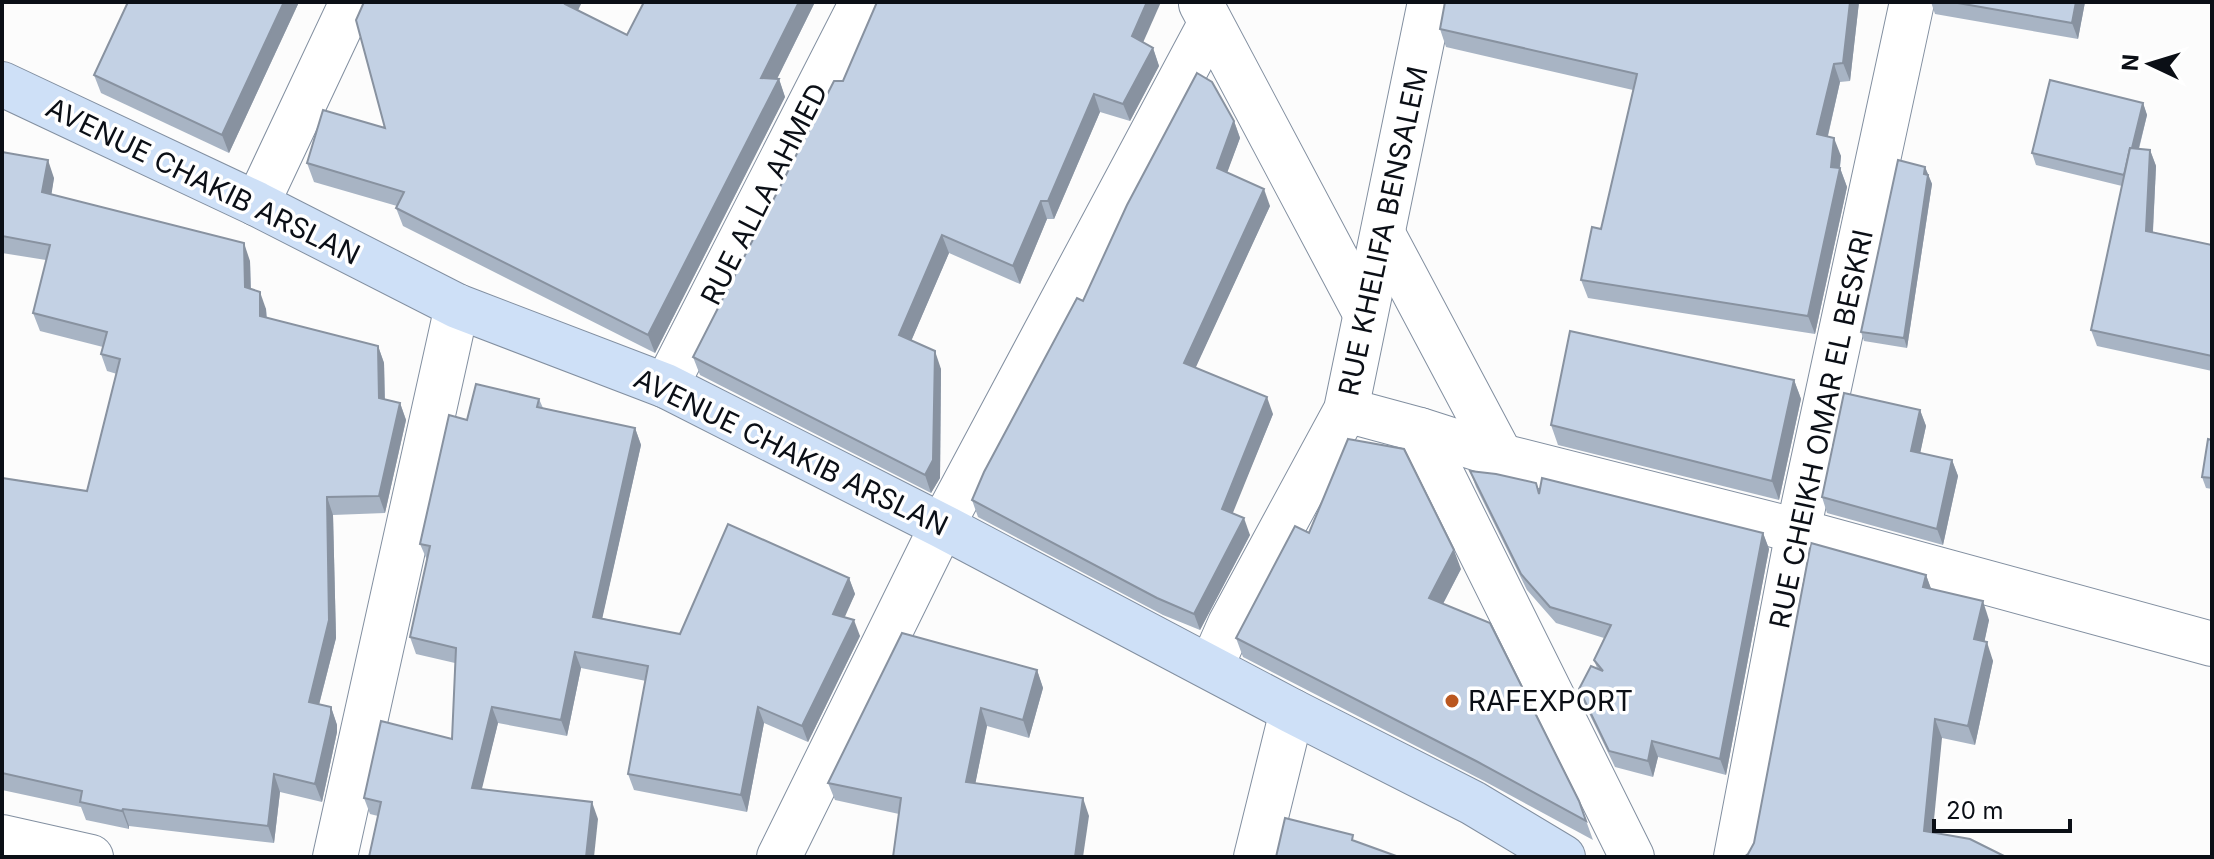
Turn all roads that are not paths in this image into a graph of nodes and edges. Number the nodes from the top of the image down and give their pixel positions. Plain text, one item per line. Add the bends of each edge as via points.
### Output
1 (352, 2) edge
2 (862, 2) edge
3 (1430, 2) edge
4 (1912, 2) edge
5 (1205, 13) edge
6 (2, 84) edge
7 (257, 204) junction
8 (1383, 234) junction
9 (457, 306) junction
10 (1365, 313) junction
11 (666, 386) junction
12 (1346, 410) junction
13 (1420, 430) junction
14 (1501, 456) junction
15 (942, 526) junction
16 (1798, 531) junction
17 (2212, 644) edge
18 (1211, 667) junction
19 (1292, 711) junction
20 (2, 837) edge
21 (91, 857) edge
22 (335, 857) edge
23 (779, 857) edge
24 (1256, 857) edge
25 (1563, 857) edge
26 (1632, 857) edge
27 (1736, 857) edge

1 - 7 street
2 - 11 street, RUE ALLA AHMED
3 - 8 street, RUE KHELIFA BENSALEM
4 - 16 street, RUE CHEIKH OMAR EL BESKRI
5 - 10 street
5 - 15 street
6 - 7 main road, AVENUE CHAKIB ARSLAN
7 - 9 main road, AVENUE CHAKIB ARSLAN
8 - 10 street, RUE KHELIFA BENSALEM
8 - 14 street
9 - 11 main road, AVENUE CHAKIB ARSLAN
9 - 22 street
10 - 12 street, RUE KHELIFA BENSALEM
11 - 15 main road, AVENUE CHAKIB ARSLAN
12 - 13 street
12 - 18 street, RUE KHELIFA BENSALEM
13 - 14 street
13 - 26 street
14 - 16 street
15 - 18 main road, AVENUE CHAKIB ARSLAN
15 - 23 street
16 - 17 street
16 - 27 street, RUE CHEIKH OMAR EL BESKRI
18 - 19 main road, AVENUE CHAKIB ARSLAN
19 - 24 street
19 - 25 main road, AVENUE CHAKIB ARSLAN via 1473,803
20 - 21 street

